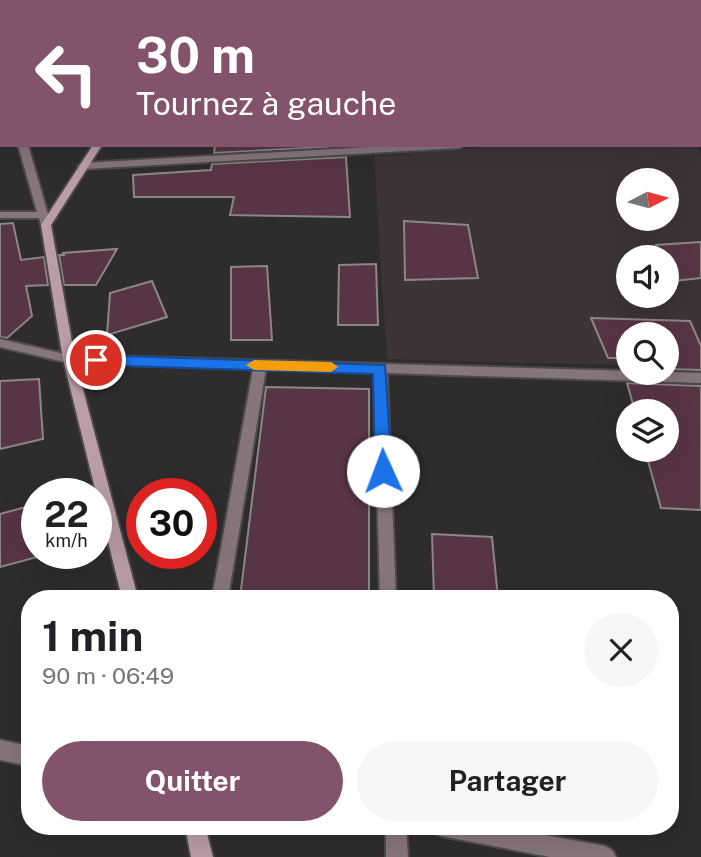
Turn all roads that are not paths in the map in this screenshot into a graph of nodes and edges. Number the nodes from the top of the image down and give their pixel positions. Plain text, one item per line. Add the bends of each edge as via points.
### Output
1 (24, 147) edge
2 (97, 147) edge
3 (424, 147) edge
4 (83, 166) junction
5 (0, 215) edge
6 (45, 220) junction
7 (0, 343) edge
8 (69, 359) junction
9 (260, 365) junction
10 (380, 369) junction
11 (701, 378) edge
12 (128, 590) edge
13 (221, 590) edge
14 (388, 590) edge
15 (0, 750) edge
16 (21, 754) edge
17 (197, 835) edge
18 (396, 835) edge
19 (489, 835) edge
20 (202, 857) edge
21 (397, 857) edge
22 (605, 857) edge

1 - 6 street
2 - 4 street
3 - 4 street
4 - 6 street
5 - 6 street
6 - 8 street
7 - 8 street
8 - 9 street
8 - 12 street
9 - 10 street
9 - 13 street
10 - 11 street
10 - 14 street
15 - 16 street
17 - 20 street
18 - 21 street
19 - 22 street

